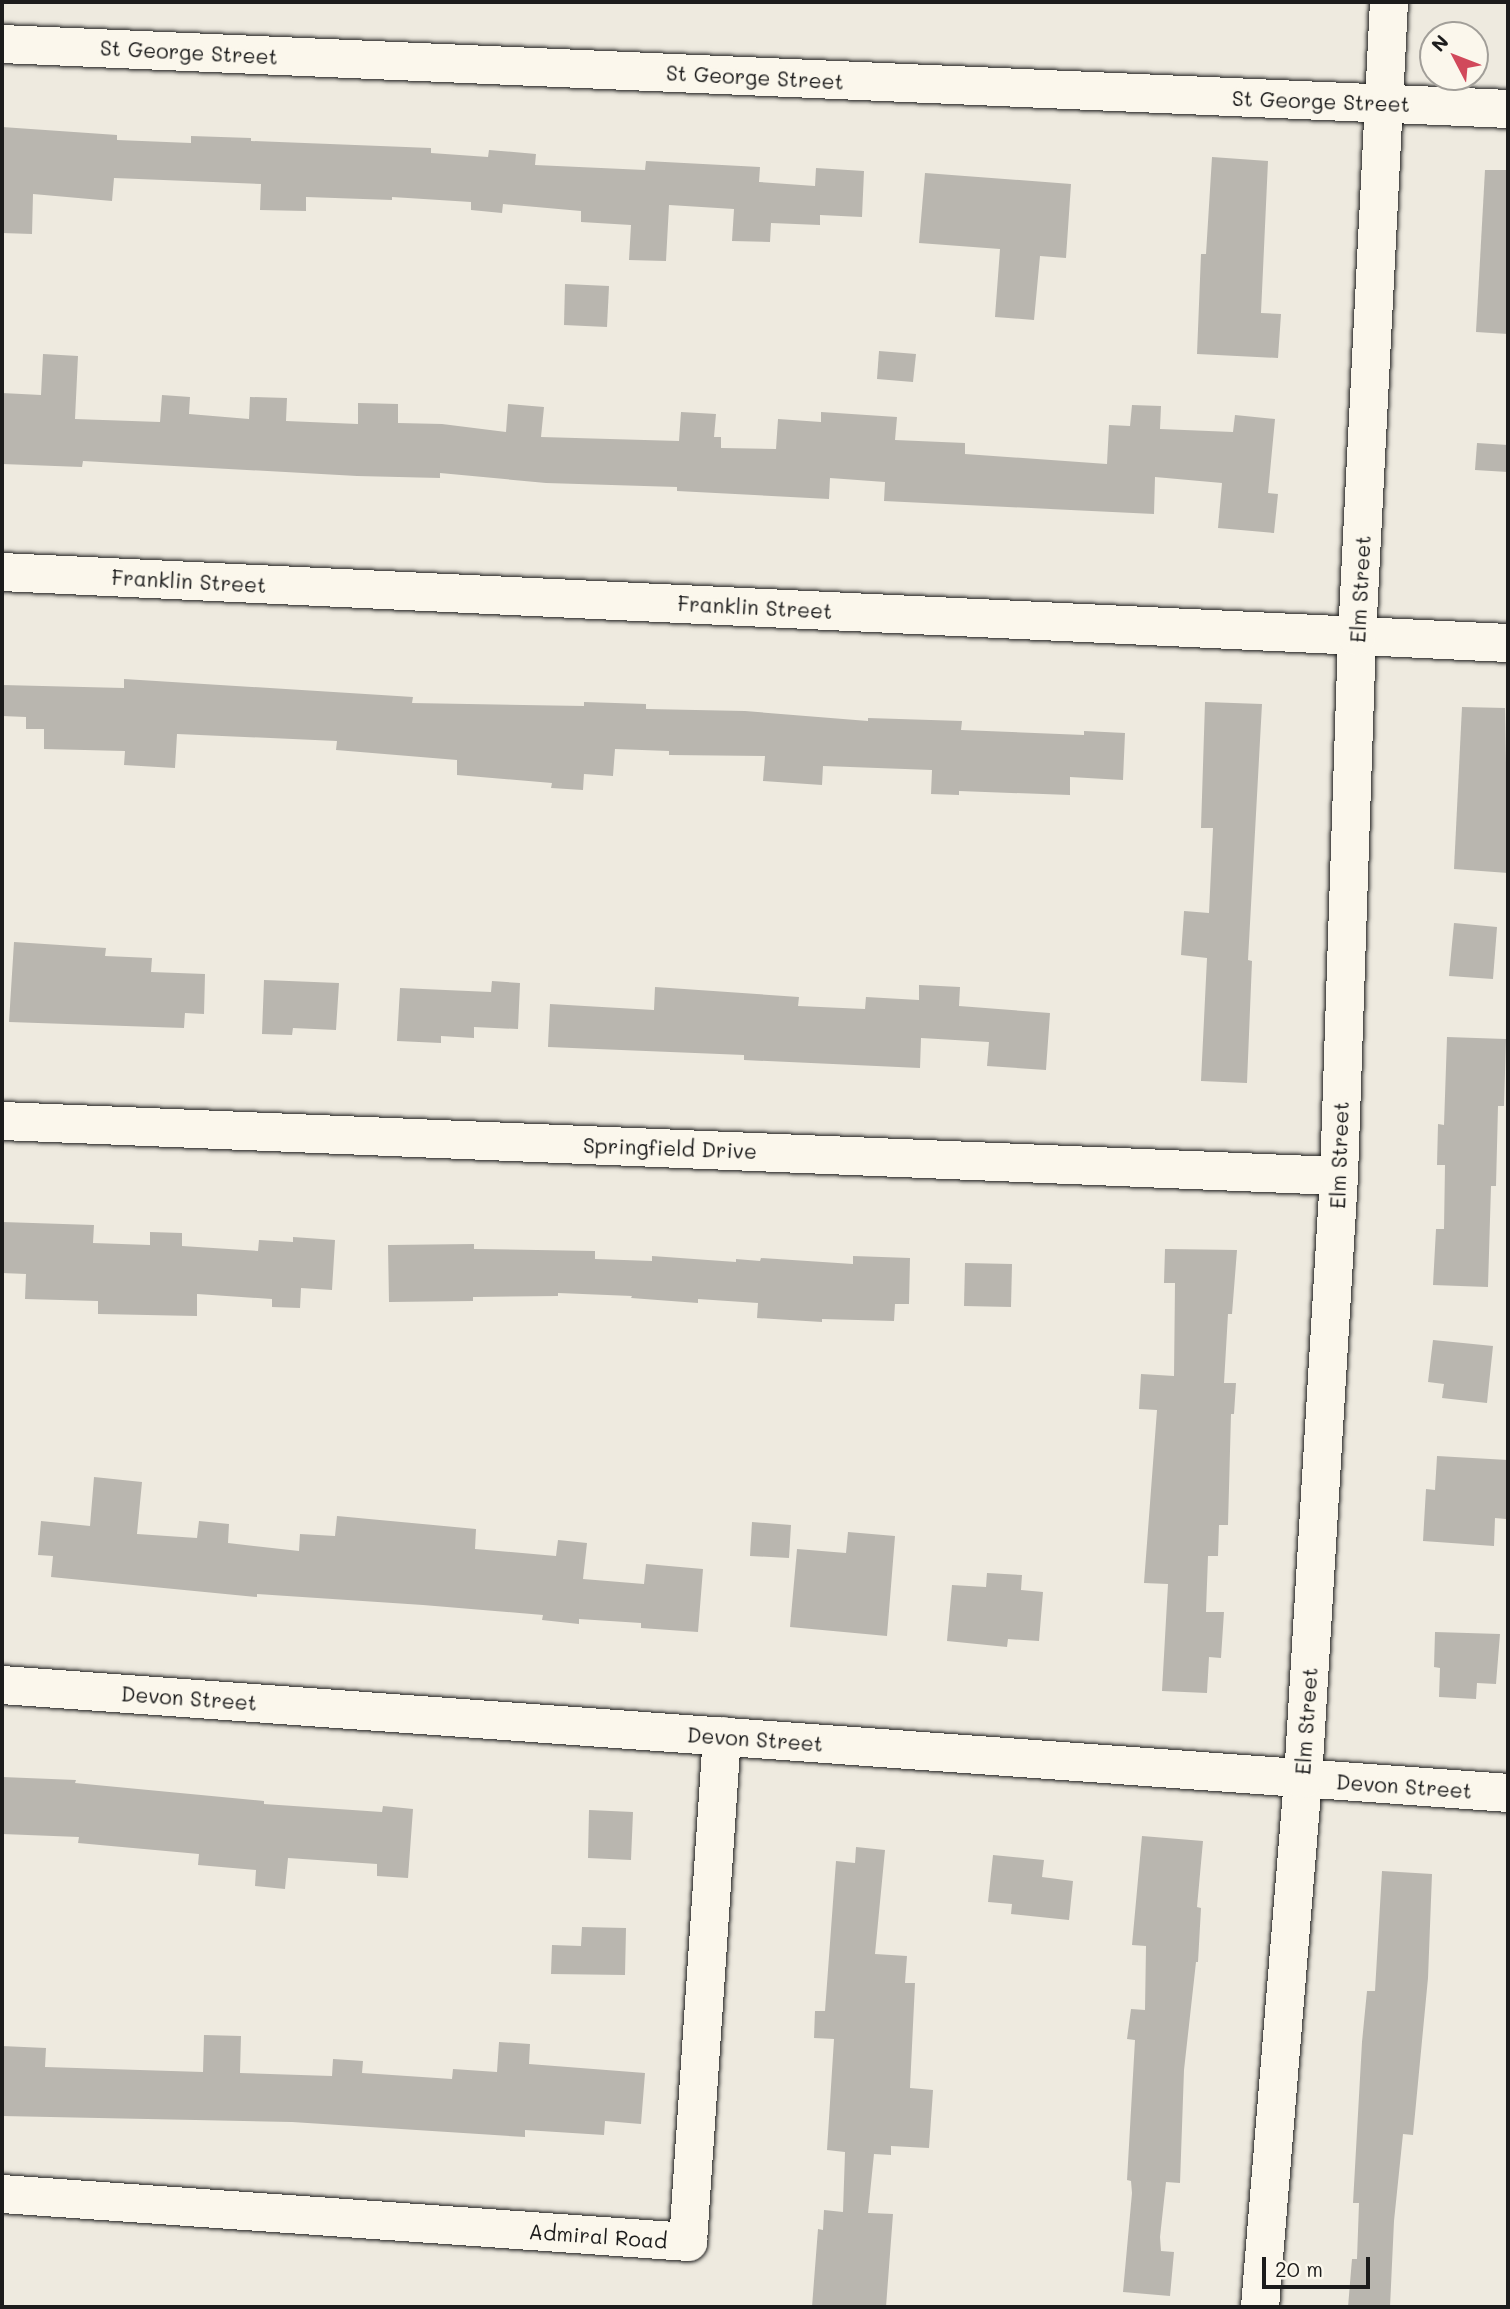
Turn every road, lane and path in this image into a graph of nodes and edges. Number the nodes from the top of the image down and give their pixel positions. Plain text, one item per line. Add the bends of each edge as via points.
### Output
1 (1389, 2) edge
2 (2, 44) edge
3 (1383, 104) junction
4 (1508, 109) edge
5 (2, 572) edge
6 (1357, 636) junction
7 (1508, 643) edge
8 (2, 1121) edge
9 (1339, 1176) junction
10 (2, 1685) edge
11 (723, 1737) junction
12 (1303, 1779) junction
13 (1508, 1793) edge
14 (2, 2194) edge
15 (1260, 2307) edge

1 - 3 street, Elm Street
2 - 3 street, St George Street
3 - 4 street, St George Street
3 - 6 street, Elm Street
5 - 6 street, Franklin Street
6 - 7 street, Franklin Street
6 - 9 street, Elm Street
8 - 9 street, Springfield Drive
9 - 12 street, Elm Street
10 - 11 street, Devon Street
11 - 12 street, Devon Street
11 - 14 street, Admiral Road via 688,2242
12 - 13 street, Devon Street
12 - 15 street, Elm Street

